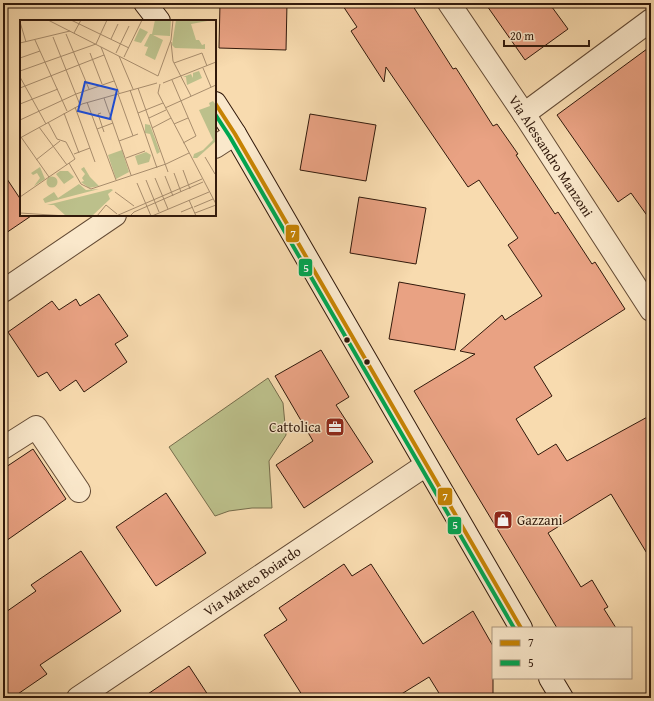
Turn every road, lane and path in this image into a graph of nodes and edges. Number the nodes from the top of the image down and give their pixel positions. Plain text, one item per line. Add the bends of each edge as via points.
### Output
1 (145, 3) edge
2 (449, 3) edge
3 (158, 20) edge
4 (651, 20) edge
5 (216, 105) edge
6 (524, 114) junction
7 (235, 134) junction
8 (216, 146) edge
9 (114, 216) edge
10 (3, 291) edge
11 (651, 310) edge
12 (3, 448) edge
13 (426, 465) junction
14 (79, 492) dead end
15 (520, 627) edge
16 (551, 679) edge
17 (78, 698) edge
18 (562, 698) edge

1 - 3 street
2 - 6 street, Via Alessandro Manzoni
4 - 6 street
5 - 7 street
6 - 11 street, Via Alessandro Manzoni
7 - 8 street
7 - 13 street
9 - 10 street
12 - 14 street via 36,427
13 - 15 street
13 - 17 street, Via Matteo Boiardo
16 - 18 street

